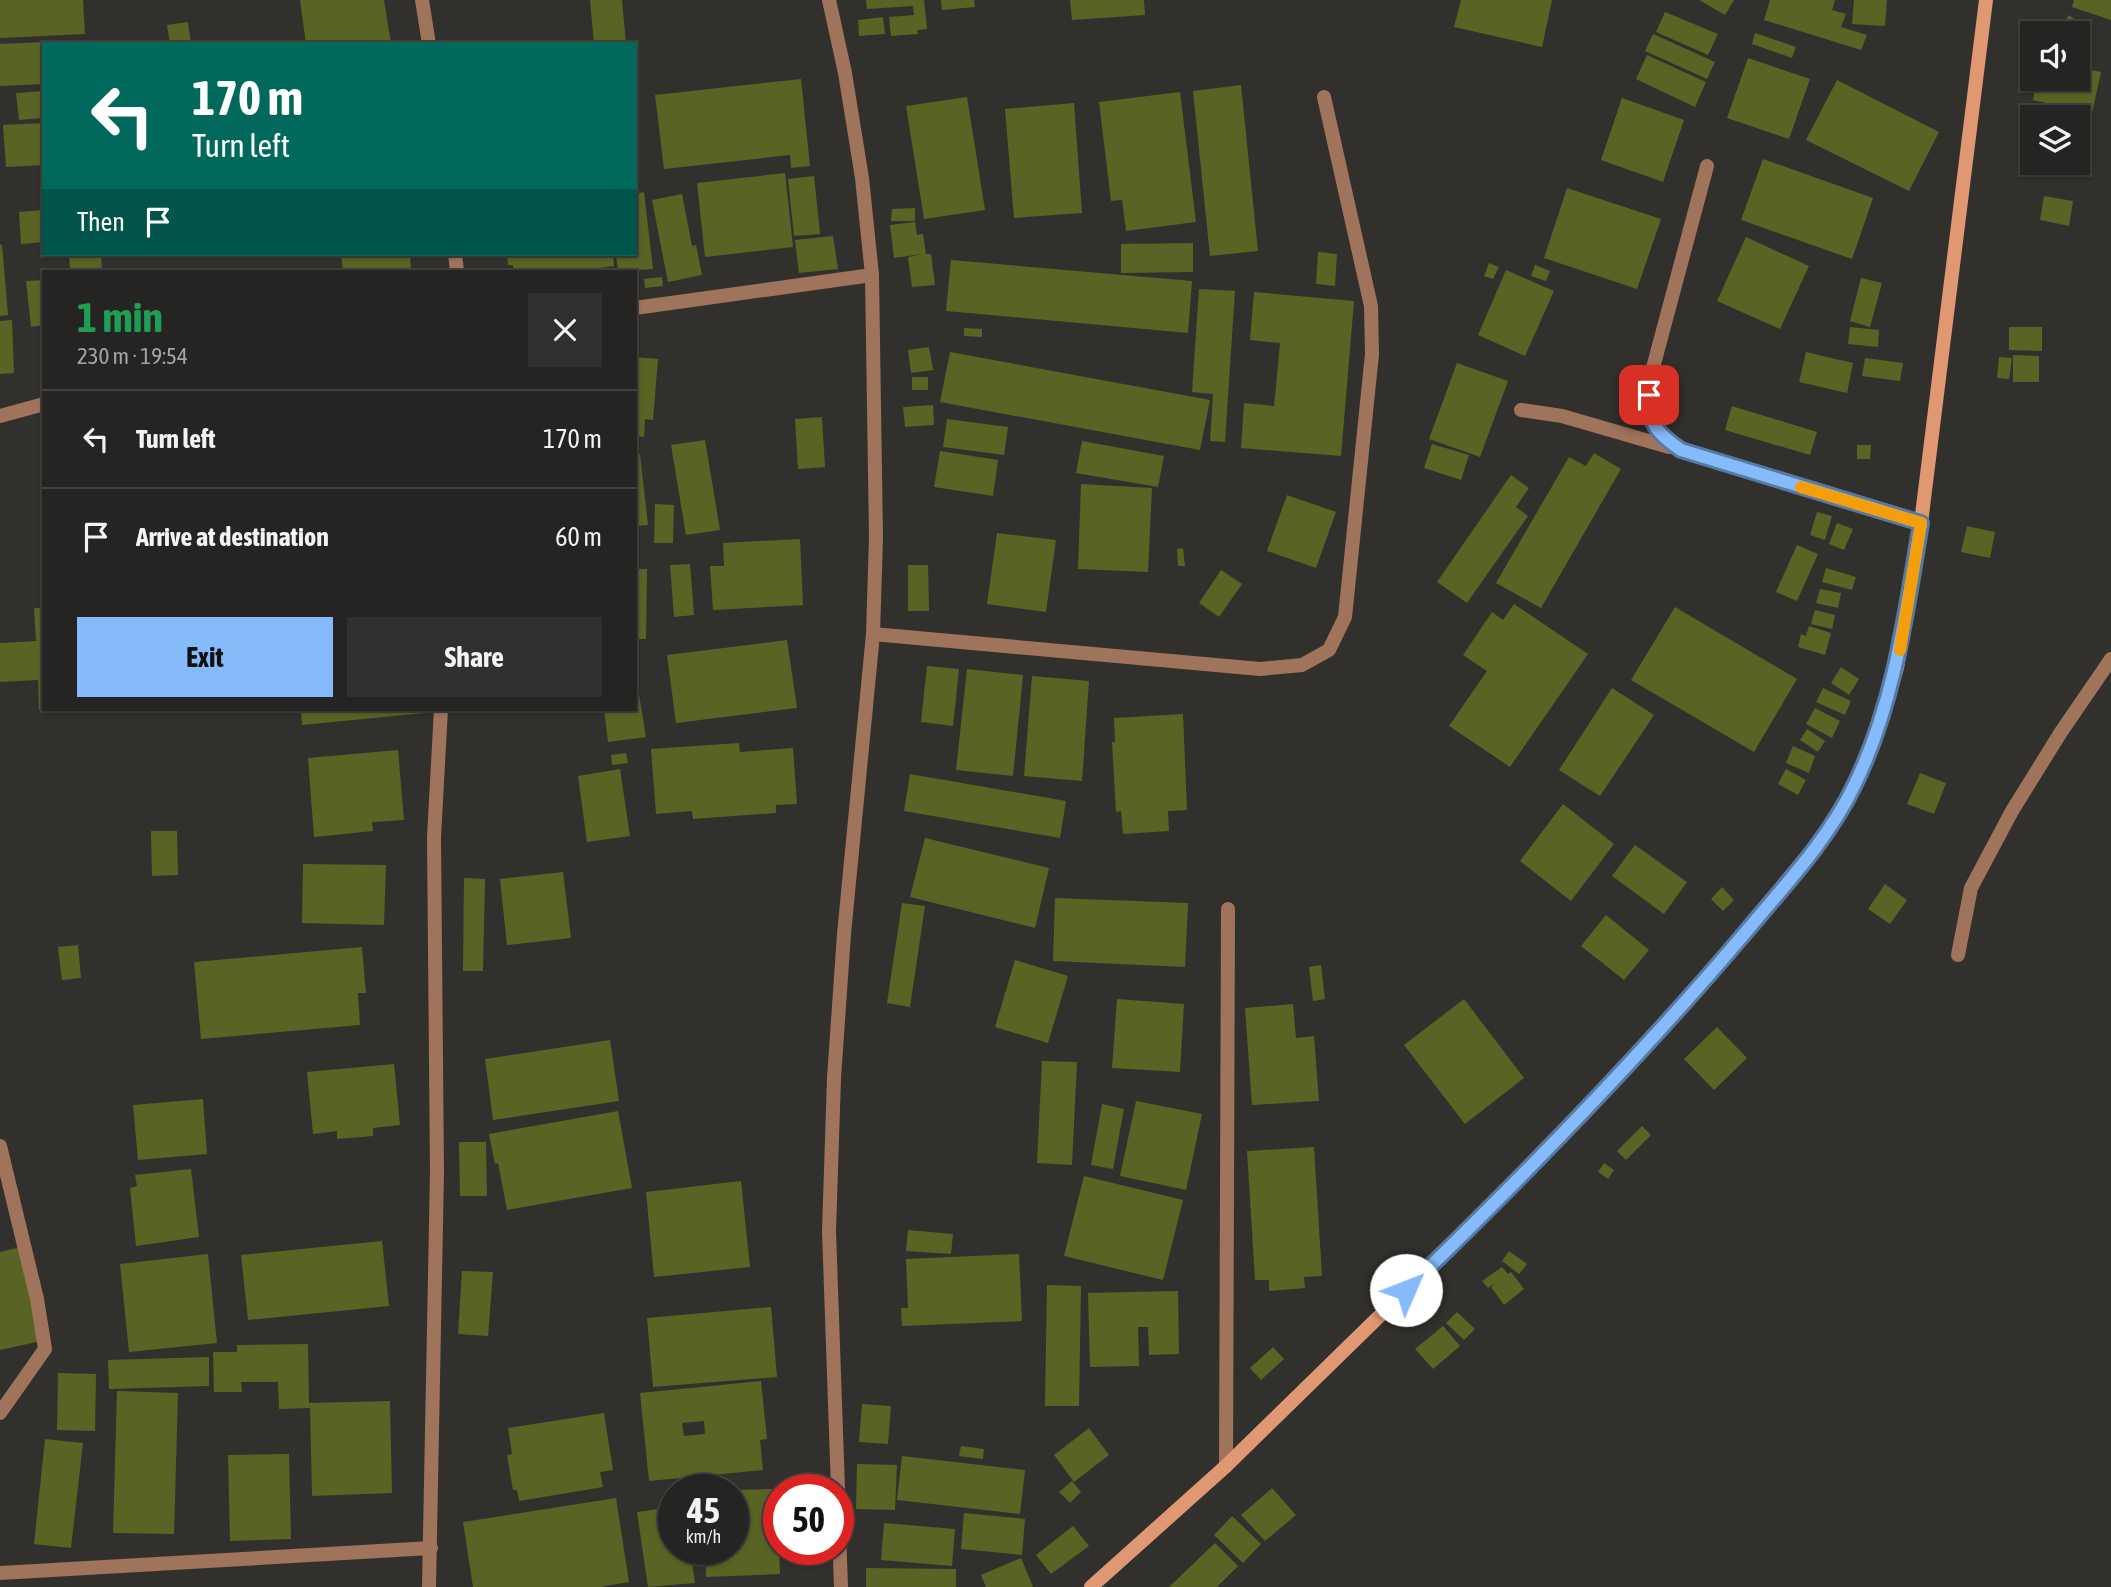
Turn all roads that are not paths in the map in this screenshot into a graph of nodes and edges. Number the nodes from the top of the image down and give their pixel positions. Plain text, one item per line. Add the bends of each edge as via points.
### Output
1 (422, 0) edge
2 (829, 0) edge
3 (1986, 0) edge
4 (429, 42) edge
5 (1324, 97) dead end
6 (1707, 166) dead end
7 (872, 275) junction
8 (637, 308) edge
9 (42, 405) edge
10 (1521, 410) dead end
11 (0, 416) edge
12 (1681, 450) junction
13 (1921, 523) junction
14 (873, 634) junction
15 (2111, 659) edge
16 (442, 711) edge
17 (1228, 909) dead end
18 (1958, 955) dead end
19 (0, 1146) edge
20 (0, 1413) edge
21 (1226, 1466) junction
22 (837, 1474) edge
23 (431, 1548) junction
24 (840, 1565) edge
25 (0, 1573) edge
26 (429, 1587) edge
27 (841, 1587) edge
28 (1091, 1587) edge

1 - 4 street
2 - 7 street via 850,99
3 - 13 main road
5 - 14 street via 1371,306 1372,354 1345,617 1329,650 1302,665 1260,669
6 - 12 street via 1650,379 1648,411 1661,436
7 - 8 street
7 - 14 street
9 - 11 street
10 - 12 street via 1562,416
12 - 13 street
13 - 21 main road via 1897,668 1876,737 1854,786 1819,842 1675,1015 1486,1212
14 - 22 street via 834,1078 829,1231
15 - 18 street via 2012,810 1971,888
16 - 23 street via 434,836 437,1172
17 - 21 street
19 - 20 street via 45,1349
21 - 28 main road
23 - 25 street
23 - 26 street
24 - 27 street

